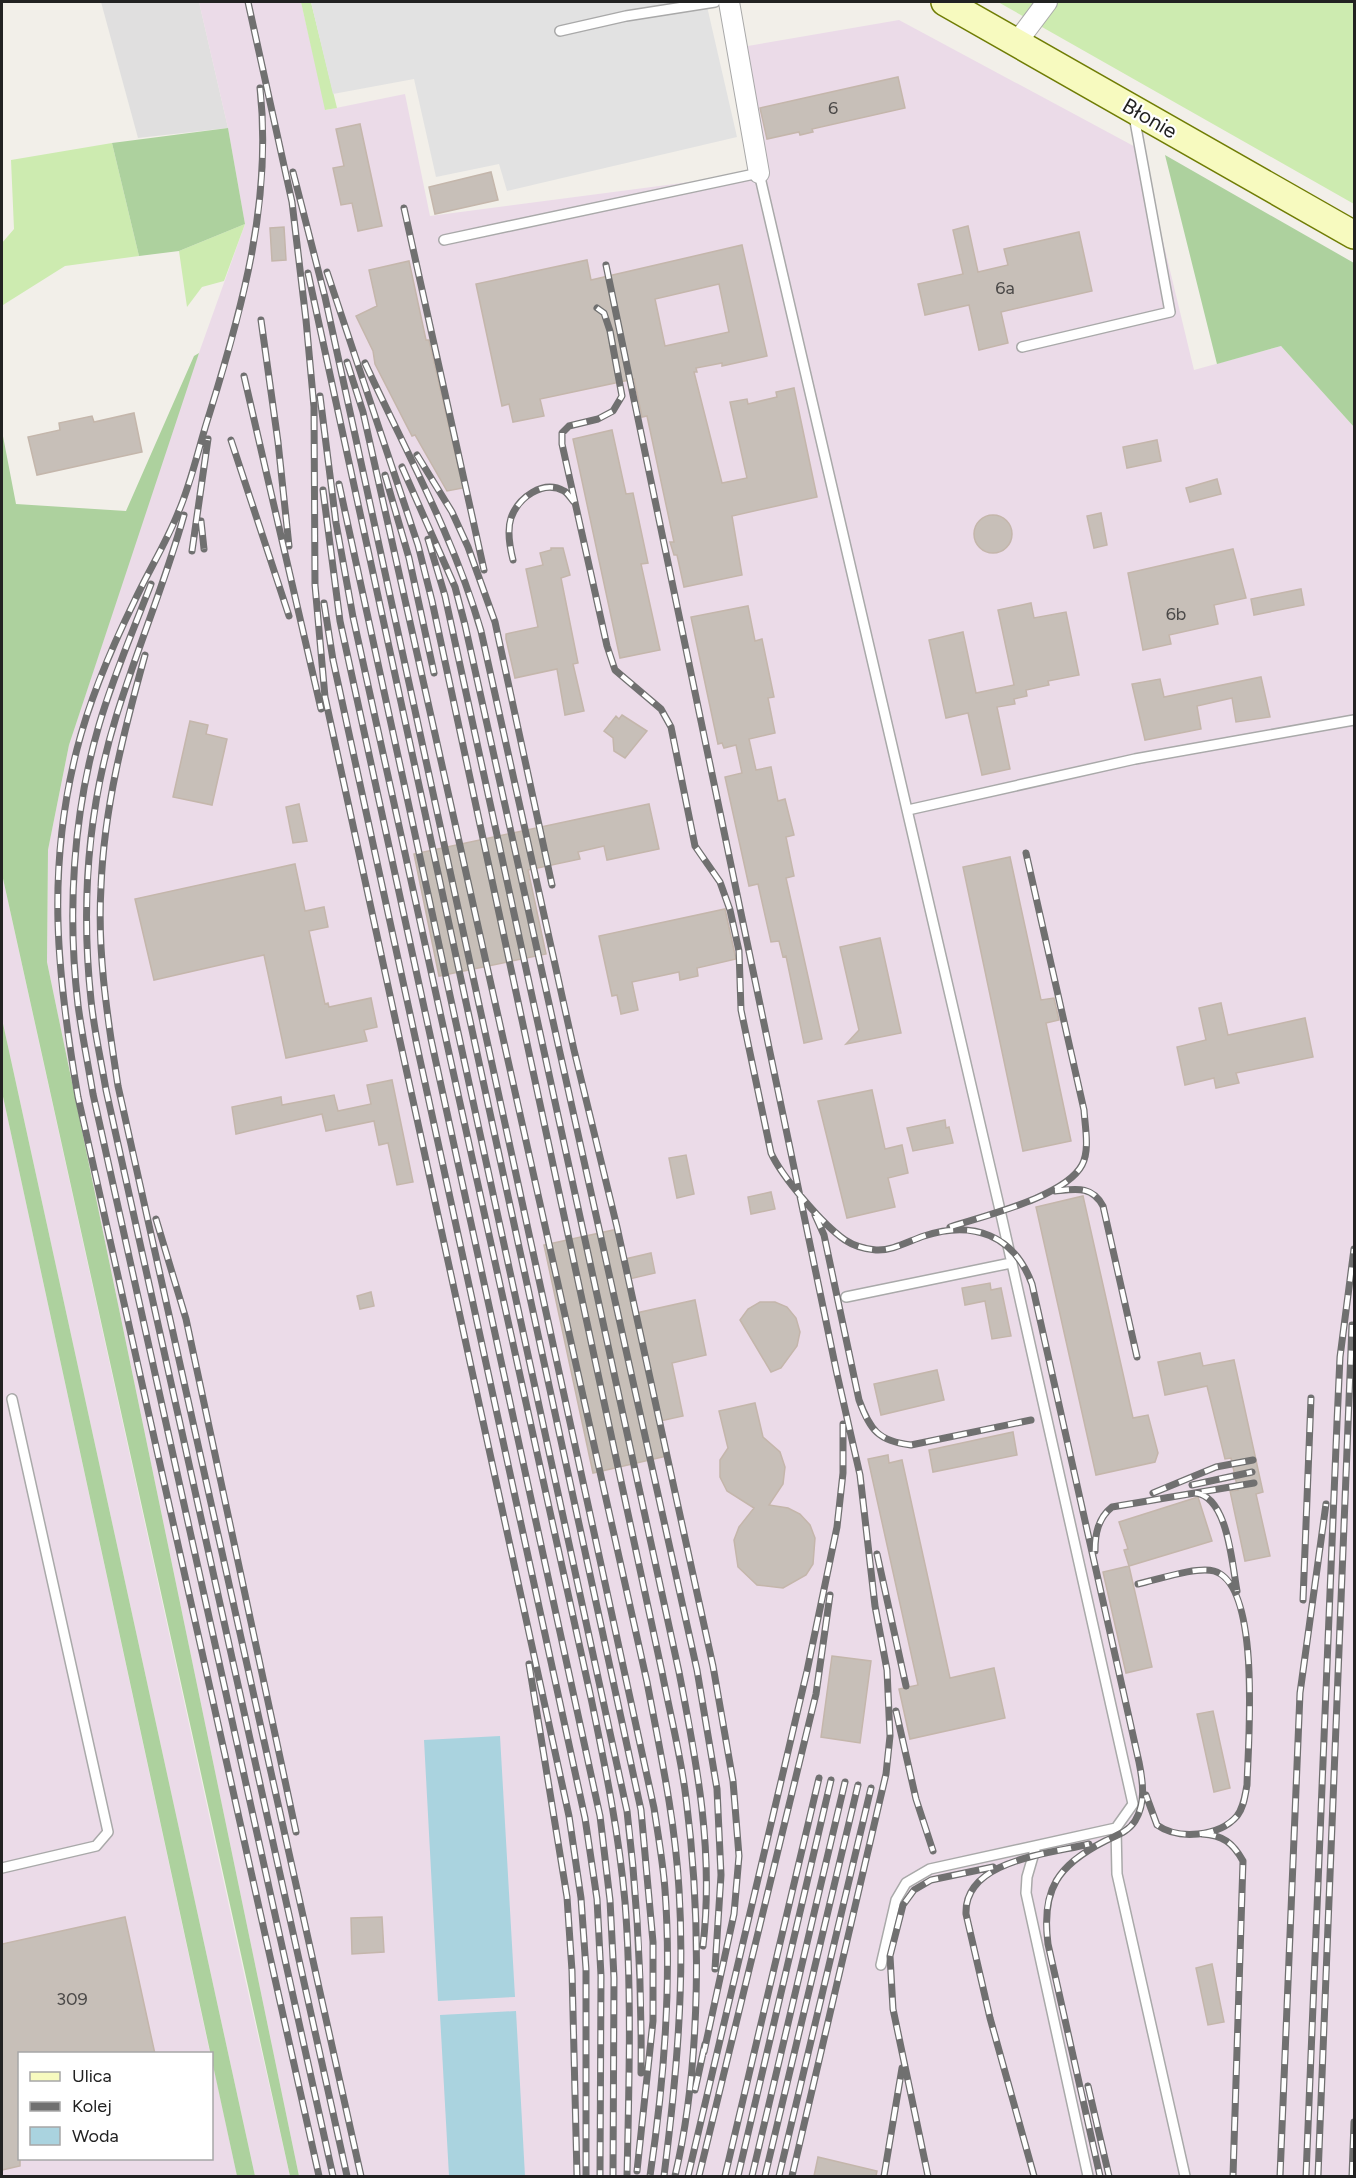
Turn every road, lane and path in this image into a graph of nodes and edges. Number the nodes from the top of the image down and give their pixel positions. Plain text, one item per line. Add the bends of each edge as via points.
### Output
1 (715, 2) edge
2 (729, 2) edge
3 (945, 2) edge
4 (1047, 2) edge
5 (659, 6) edge
6 (560, 31) dead end
7 (1017, 42) junction
8 (1132, 108) junction
9 (759, 173) junction
10 (1354, 235) edge
11 (444, 240) dead end
12 (1022, 347) dead end
13 (1354, 720) edge
14 (908, 810) junction
15 (1011, 1263) junction
16 (846, 1297) dead end
17 (12, 1399) dead end
18 (1116, 1828) junction
19 (1036, 1846) junction
20 (2, 1868) edge
21 (881, 1965) dead end
22 (1088, 2176) edge
23 (1185, 2176) edge

1 - 5 lane
2 - 9 street
3 - 7 street, Błonie
4 - 7 street
5 - 6 lane
7 - 8 street, Błonie
8 - 10 street, Błonie
8 - 12 lane via 1170,312
9 - 11 lane
9 - 14 lane
13 - 14 lane via 1135,759
14 - 15 lane
15 - 16 lane
15 - 18 lane via 1133,1804
17 - 20 lane via 108,1832 96,1846
18 - 19 lane
18 - 23 lane via 1117,1874
19 - 21 lane via 930,1869 906,1883 896,1899
19 - 22 lane via 1026,1893

